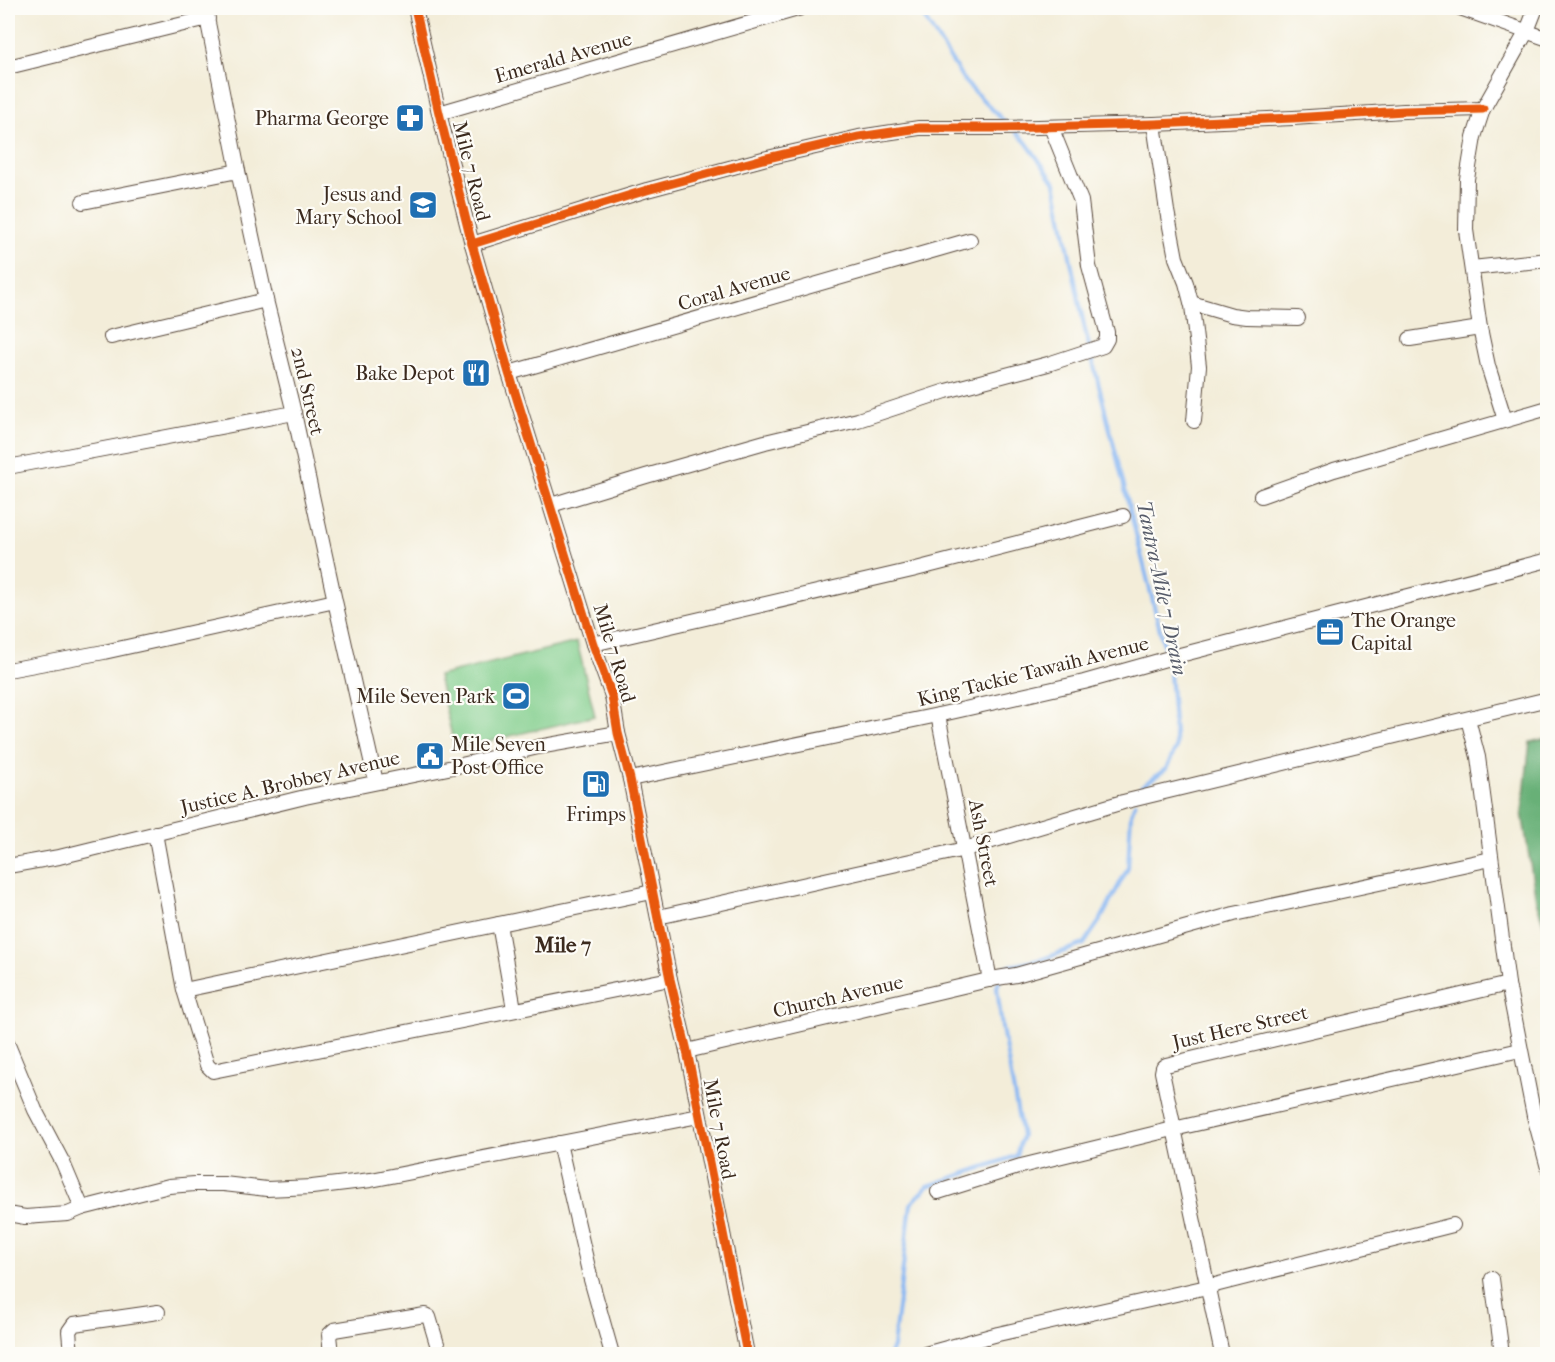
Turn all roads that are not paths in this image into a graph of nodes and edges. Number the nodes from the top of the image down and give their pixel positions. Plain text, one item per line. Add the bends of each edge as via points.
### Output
1 (415, 8) edge
2 (801, 8) edge
3 (1460, 8) edge
4 (1536, 8) edge
5 (206, 13) edge
6 (1527, 31) junction
7 (1548, 39) edge
8 (8, 67) edge
9 (1483, 109) junction
10 (439, 113) junction
11 (1154, 124) junction
12 (1051, 127) junction
13 (238, 171) junction
14 (83, 202) dead end
15 (970, 240) dead end
16 (472, 244) junction
17 (1548, 260) edge
18 (1472, 268) junction
19 (266, 300) junction
20 (1191, 303) junction
21 (1298, 318) dead end
22 (1480, 328) junction
23 (111, 337) dead end
24 (1410, 339) dead end
25 (509, 373) junction
26 (1548, 408) edge
27 (294, 414) junction
28 (1505, 420) junction
29 (1194, 421) dead end
30 (8, 466) edge
31 (1261, 496) dead end
32 (551, 505) junction
33 (1123, 516) dead end
34 (1548, 560) edge
35 (334, 602) junction
36 (594, 644) junction
37 (8, 670) edge
38 (1548, 699) edge
39 (938, 715) junction
40 (1468, 719) junction
41 (618, 733) junction
42 (630, 779) junction
43 (376, 782) junction
44 (155, 833) junction
45 (965, 849) junction
46 (1491, 859) junction
47 (8, 866) edge
48 (652, 892) junction
49 (658, 917) junction
50 (499, 924) junction
51 (670, 979) junction
52 (994, 979) junction
53 (1508, 984) junction
54 (184, 990) junction
55 (514, 1009) junction
56 (8, 1045) edge
57 (1520, 1050) junction
58 (687, 1051) junction
59 (699, 1116) junction
60 (1174, 1129) junction
61 (559, 1143) junction
62 (1548, 1168) edge
63 (938, 1192) dead end
64 (82, 1208) junction
65 (8, 1214) edge
66 (1453, 1225) dead end
67 (1492, 1279) dead end
68 (1207, 1287) junction
69 (158, 1312) dead end
70 (71, 1354) edge
71 (331, 1354) edge
72 (440, 1354) edge
73 (612, 1354) edge
74 (747, 1354) edge
75 (925, 1354) edge
76 (1222, 1354) edge
77 (1502, 1354) edge

1 - 10 street, Mile 7 Road
2 - 10 street, Emerald Avenue
3 - 6 street
4 - 6 street
5 - 8 street
5 - 13 street, 2nd Street
6 - 7 street
6 - 9 street
9 - 11 street
9 - 18 street via 1467,179 1466,230
10 - 16 street, Mile 7 Road
11 - 12 street
11 - 20 street via 1176,258
12 - 16 street via 918,128 859,137 647,190
12 - 32 street via 1081,201 1089,266 1107,332 1104,346 858,420 765,442
13 - 14 street
13 - 19 street, 2nd Street
15 - 25 street, Coral Avenue
16 - 25 street, Mile 7 Road
17 - 18 street
18 - 22 street
19 - 23 street
19 - 27 street, 2nd Street
20 - 21 street via 1246,317
20 - 29 street via 1198,366
22 - 24 street
22 - 28 street
25 - 32 street, Mile 7 Road
26 - 28 street
27 - 30 street
27 - 35 street, 2nd Street
28 - 31 street via 1334,470
32 - 36 street, Mile 7 Road
33 - 36 street
34 - 39 street, King Tackie Tawaih Avenue via 1084,682
35 - 37 street
35 - 43 street, 2nd Street
36 - 41 street, Mile 7 Road via 612,696
38 - 40 street
39 - 42 street, King Tackie Tawaih Avenue
39 - 45 street, Ash Street
40 - 45 street via 1123,802
40 - 46 street via 1478,757
41 - 42 street, Mile 7 Road
41 - 43 street, Justice A. Brobbey Avenue
42 - 48 street, Mile 7 Road
43 - 44 street, Justice A. Brobbey Avenue
44 - 47 street, Justice A. Brobbey Avenue
44 - 54 street
45 - 49 street
45 - 52 street, Ash Street
46 - 52 street, Church Avenue via 1234,914
46 - 53 street
48 - 49 street, Mile 7 Road
48 - 50 street
49 - 51 street, Mile 7 Road
50 - 54 street
50 - 55 street
51 - 55 street
51 - 58 street, Mile 7 Road
52 - 58 street, Church Avenue
53 - 57 street
53 - 60 street, Just Here Street via 1166,1065 1162,1072
54 - 55 street via 207,1065 213,1071
56 - 64 street
57 - 60 street
57 - 62 street
58 - 59 street, Mile 7 Road
59 - 61 street
59 - 74 street, Mile 7 Road
60 - 63 street via 1021,1166
60 - 68 street, Just Here Street
61 - 64 street via 371,1180 267,1189 224,1184 169,1186
61 - 73 street
64 - 65 street via 68,1214
66 - 68 street
67 - 77 street
68 - 75 street
68 - 76 street, Just Here Street
69 - 70 street via 74,1324 69,1331
71 - 72 street via 329,1335 334,1330 425,1315 429,1317

